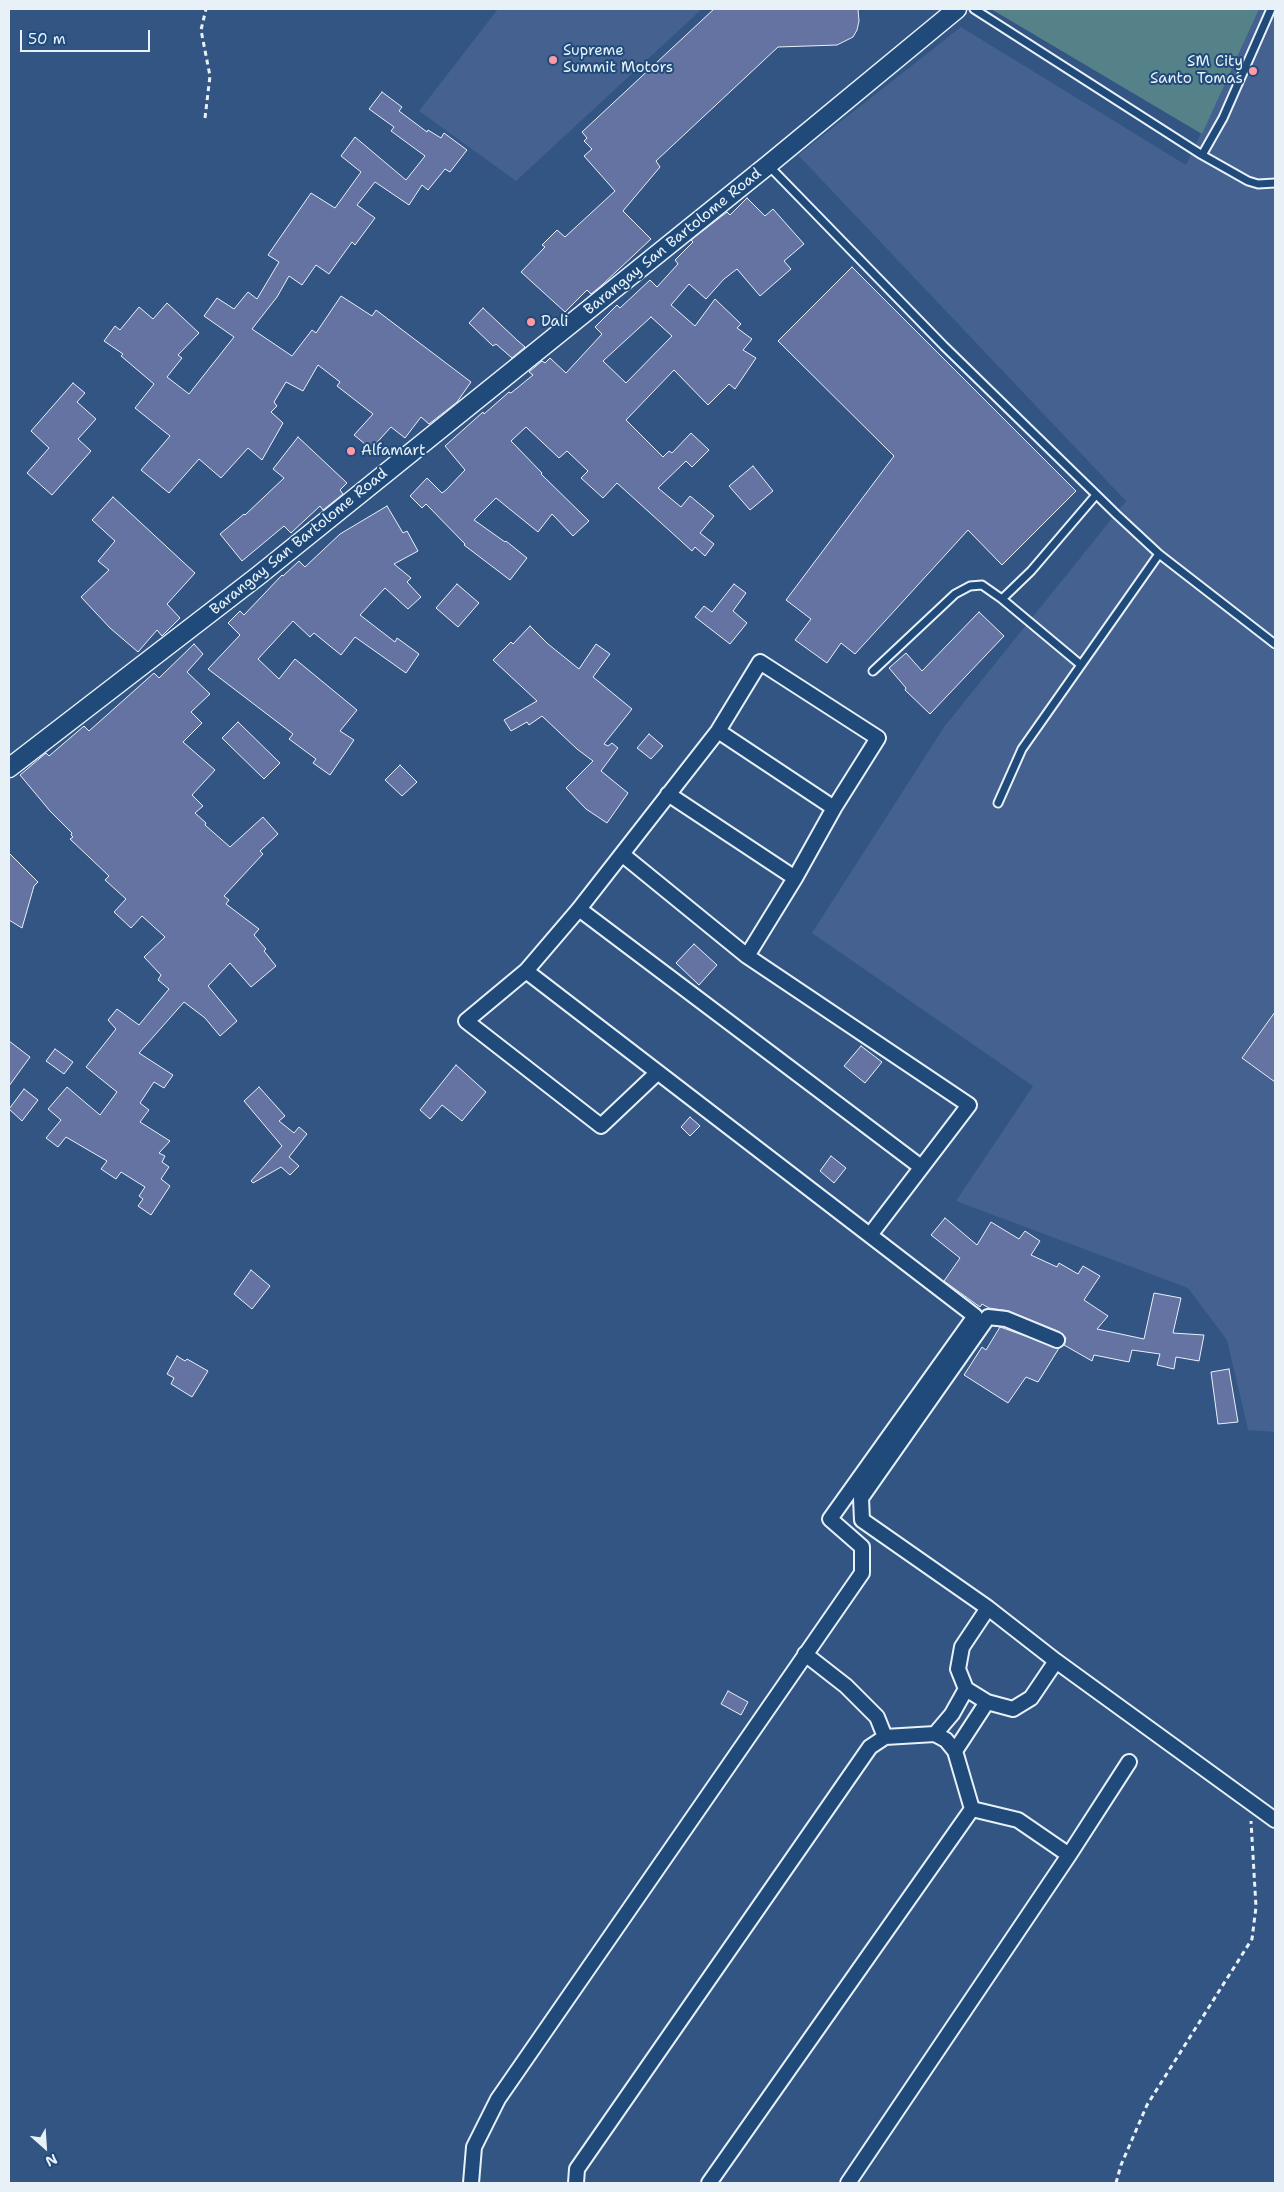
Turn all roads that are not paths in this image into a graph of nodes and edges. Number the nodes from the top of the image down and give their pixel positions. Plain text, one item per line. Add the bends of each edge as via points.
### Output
1 (957, 9) edge
2 (974, 9) edge
3 (1271, 9) edge
4 (1202, 155) junction
5 (768, 165) junction
6 (1275, 183) edge
7 (1096, 495) junction
8 (1159, 554) junction
9 (1002, 599) junction
10 (1275, 644) edge
11 (1081, 665) junction
12 (873, 671) dead end
13 (718, 731) junction
14 (9, 768) edge
15 (668, 794) junction
16 (998, 803) dead end
17 (834, 808) junction
18 (623, 855) junction
19 (794, 878) junction
20 (579, 909) junction
21 (747, 956) junction
22 (526, 971) junction
23 (657, 1073) junction
24 (921, 1167) junction
25 (870, 1234) junction
26 (1057, 1340) dead end
27 (988, 1608) junction
28 (805, 1654) junction
29 (1056, 1661) junction
30 (966, 1689) junction
31 (987, 1702) junction
32 (935, 1734) junction
33 (885, 1737) junction
34 (955, 1751) junction
35 (1129, 1762) dead end
36 (972, 1809) junction
37 (1275, 1820) edge
38 (1069, 1855) junction
39 (470, 2183) edge
40 (576, 2183) edge
41 (709, 2183) edge
42 (848, 2183) edge

1 - 5 street, Barangay San Bartolome Road
2 - 4 lane
3 - 4 lane via 1224,118
4 - 6 lane via 1248,181
5 - 7 lane via 944,346
5 - 14 street, Barangay San Bartolome Road via 258,576
7 - 8 lane
7 - 9 lane via 1031,571
8 - 10 lane
8 - 11 lane
9 - 11 lane
9 - 12 lane via 982,585 970,586 955,594
11 - 16 lane via 1022,749
13 - 15 street
13 - 17 street
13 - 17 street via 760,662 878,738
15 - 18 street
15 - 19 street
17 - 19 street
18 - 20 street
18 - 21 street
19 - 21 street
20 - 22 street
20 - 24 street
21 - 24 street via 969,1105
22 - 23 street
22 - 23 street via 466,1021 601,1126
23 - 25 street
24 - 25 street
25 - 28 street via 975,1316 830,1519 862,1546 862,1573
26 - 27 street via 1006,1319 988,1317 861,1498 862,1520
27 - 29 street
27 - 30 street via 962,1647 958,1669
28 - 33 street via 846,1686 877,1717
28 - 39 street via 498,2100 474,2147
29 - 31 street via 1031,1698 1013,1709
29 - 37 street
30 - 31 street
30 - 32 street via 952,1714
31 - 34 street
32 - 33 street
32 - 34 street via 946,1740
33 - 40 street via 870,1747 599,2136 577,2169
34 - 36 street
35 - 38 street
36 - 38 street via 1018,1820
36 - 41 street
38 - 42 street

